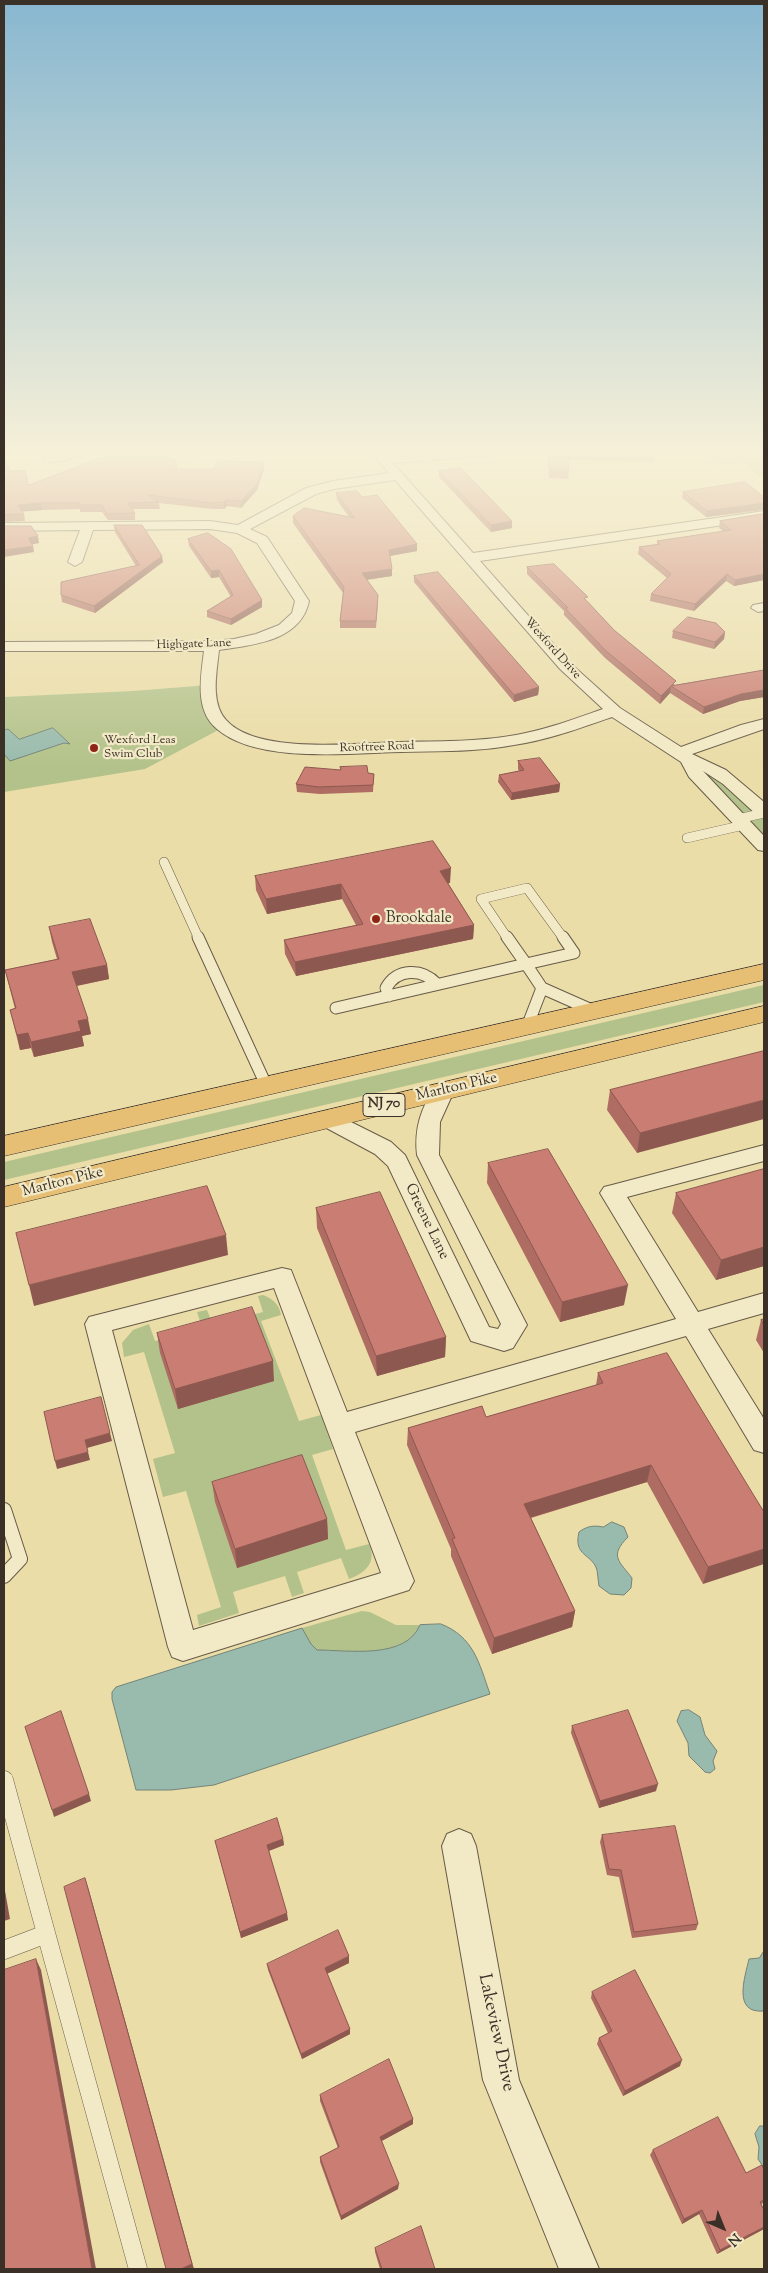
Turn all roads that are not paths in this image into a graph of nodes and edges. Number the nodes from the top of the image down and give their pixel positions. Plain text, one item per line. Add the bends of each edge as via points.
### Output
1 (77, 556) edge
2 (273, 556) edge
3 (484, 556) edge
4 (471, 558) joint
5 (75, 562) dead end
6 (212, 646) junction
7 (4, 647) edge
8 (614, 711) junction
9 (764, 724) edge
10 (684, 756) junction
11 (764, 813) edge
12 (741, 822) junction
13 (687, 838) dead end
14 (764, 846) edge
15 (164, 862) dead end
16 (527, 964) junction
17 (764, 972) edge
18 (437, 984) junction
19 (542, 988) junction
20 (389, 996) junction
21 (336, 1008) dead end
22 (596, 1011) junction
23 (764, 1014) edge
24 (527, 1027) junction
25 (267, 1087) junction
26 (443, 1091) junction
27 (327, 1119) junction
28 (4, 1146) edge
29 (764, 1153) edge
30 (4, 1197) edge
31 (764, 1303) edge
32 (692, 1324) junction
33 (504, 1341) junction
34 (521, 1374) junction
35 (339, 1426) junction
36 (764, 1442) edge
37 (4, 1510) edge
38 (4, 1576) edge
39 (4, 1784) edge
40 (459, 1846) dead end
41 (46, 1934) junction
42 (4, 1950) edge
43 (138, 2269) edge
44 (579, 2269) edge

1 - 5 street
2 - 6 street, Highgate Lane via 302,601 299,614 287,626 270,635 244,643
3 - 4 street
4 - 8 street, Wexford Drive via 565,666
6 - 7 street, Highgate Lane
6 - 8 street, Rooftree Road via 209,685 215,718 224,727 265,744 311,750 473,745 530,737
8 - 10 street, Wexford Drive
9 - 10 street via 747,728
10 - 11 street, Wexford Drive via 708,765 733,781
10 - 12 street, Wexford Drive via 695,773
11 - 12 lane
12 - 13 lane
12 - 14 street, Wexford Drive
15 - 25 lane
16 - 16 lane via 574,952 527,888 481,899
16 - 18 lane
16 - 19 lane
17 - 22 highway
18 - 20 lane
18 - 20 lane via 425,975 403,974 389,982 386,988
19 - 22 lane
19 - 24 lane
20 - 21 lane
22 - 24 highway
23 - 26 highway, Marlton Pike / NJ 70
24 - 25 highway
25 - 28 highway
26 - 27 highway, Marlton Pike / NJ 70
26 - 33 street via 431,1111 426,1132 428,1154 514,1325
27 - 30 highway, Marlton Pike / NJ 70
27 - 33 street, Greene Lane via 377,1144 397,1162 480,1334
29 - 32 street via 612,1193
31 - 32 street
32 - 34 street
32 - 36 street
33 - 34 street
34 - 35 street
35 - 35 street via 282,1277 98,1324 183,1647 399,1581
37 - 38 lane via 20,1559
39 - 41 lane
40 - 44 street, Lakeview Drive via 501,2080
41 - 42 lane
41 - 43 lane

